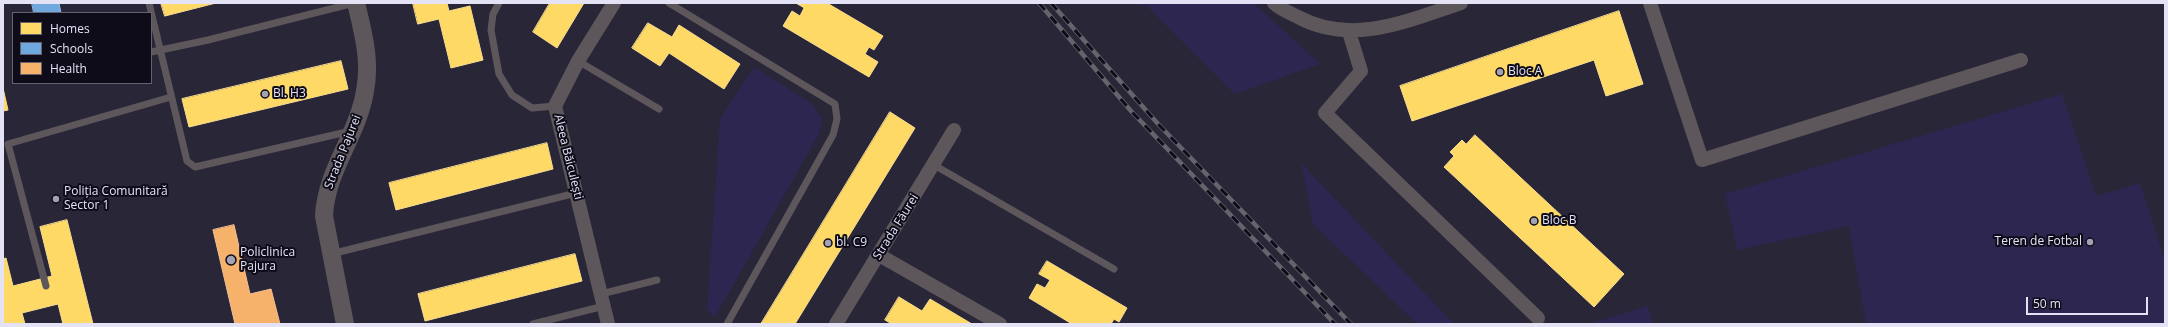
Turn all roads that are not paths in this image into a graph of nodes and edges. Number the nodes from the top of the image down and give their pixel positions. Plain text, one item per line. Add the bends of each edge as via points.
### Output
1 (355, 3) edge
2 (499, 3) edge
3 (614, 3) edge
4 (669, 3) edge
5 (1274, 3) edge
6 (1461, 3) edge
7 (1650, 3) edge
8 (152, 17) edge
9 (1349, 32) junction
10 (159, 50) junction
11 (152, 52) edge
12 (2021, 60) dead end
13 (578, 62) junction
14 (172, 97) junction
15 (555, 106) junction
16 (659, 109) dead end
17 (353, 130) junction
18 (954, 130) dead end
19 (934, 166) junction
20 (576, 193) junction
21 (331, 254) junction
22 (879, 255) junction
23 (1114, 269) dead end
24 (656, 280) dead end
25 (46, 286) dead end
26 (602, 300) junction
27 (1538, 318) dead end
28 (346, 324) edge
29 (533, 324) edge
30 (608, 324) edge
31 (727, 324) edge
32 (836, 324) edge
33 (1000, 324) edge

1 - 10 lane
1 - 17 street, Strada Pajurei via 365,44 368,75
2 - 15 lane via 492,14 492,30 499,74 512,95 532,108
3 - 13 street, Aleea Băiculești
4 - 31 lane via 835,104 837,119 833,135
5 - 9 street via 1312,25
6 - 9 street via 1403,22
7 - 12 street via 1702,160
8 - 10 lane
9 - 27 street via 1360,71 1325,113
10 - 11 lane
10 - 14 lane
13 - 15 street, Aleea Băiculești
13 - 16 lane
14 - 17 lane via 187,161 195,167
14 - 25 lane via 8,144
15 - 20 street, Aleea Băiculești
17 - 21 street, Strada Pajurei via 334,171 325,200 324,216
18 - 19 street, Strada Făurei
19 - 22 street, Strada Făurei
19 - 23 lane
20 - 21 lane
20 - 26 street, Aleea Băiculești
21 - 28 street, Strada Pajurei
22 - 32 street, Strada Făurei
22 - 33 street
24 - 26 lane
26 - 29 lane
26 - 30 street, Aleea Băiculești

